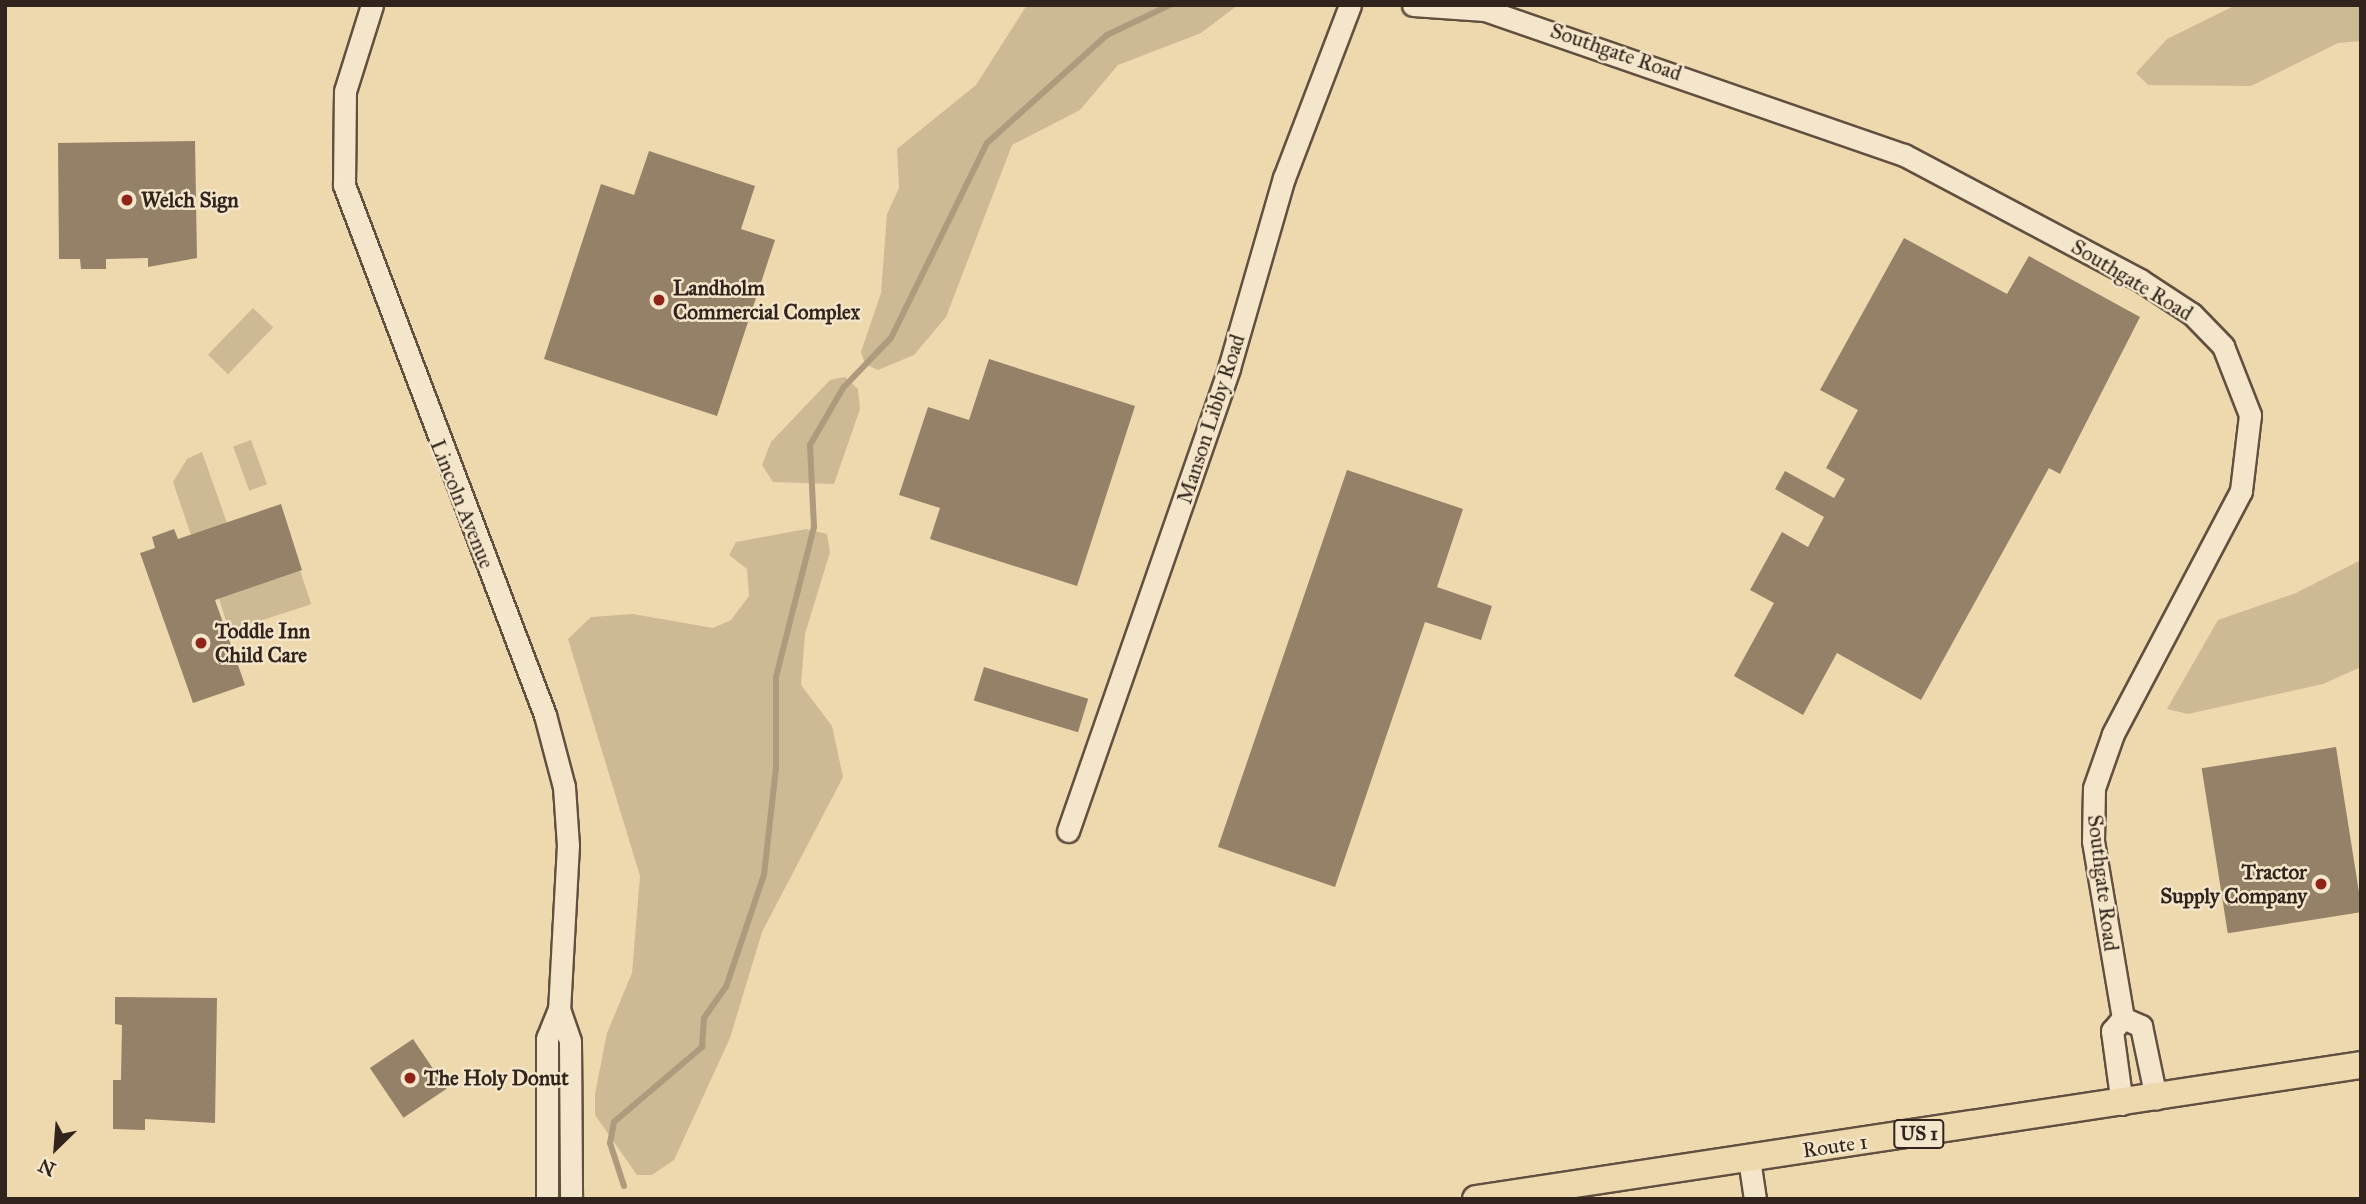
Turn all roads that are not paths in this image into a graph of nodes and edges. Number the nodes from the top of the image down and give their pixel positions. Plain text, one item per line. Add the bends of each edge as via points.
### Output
1 (372, 5) edge
2 (1350, 5) edge
3 (1413, 5) edge
4 (1484, 8) edge
5 (1068, 831) dead end
6 (559, 1009) junction
7 (2123, 1018) junction
8 (2361, 1065) edge
9 (2156, 1098) junction
10 (2122, 1104) junction
11 (1749, 1158) junction
12 (547, 1199) edge
13 (571, 1199) edge
14 (1476, 1199) edge
15 (1755, 1199) edge

1 - 6 street, Lincoln Avenue via 345,91 344,185 553,738 568,845
2 - 5 street, Manson Libby Road via 1284,178 1229,368
3 - 4 street, Southgate Road
4 - 7 street, Southgate Road via 1904,155 2149,286 2223,346 2245,390 2252,426 2241,491 2113,734 2094,788 2093,841
6 - 12 street, Lincoln Avenue via 547,1038
6 - 13 street, Lincoln Avenue via 570,1041
7 - 9 street via 2141,1026
7 - 10 street, Southgate Road via 2112,1031
8 - 9 main road, Route 1 / US 1
9 - 10 main road, Route 1 / US 1
10 - 11 main road, Route 1 / US 1
11 - 14 main road, Route 1 / US 1
11 - 15 street

